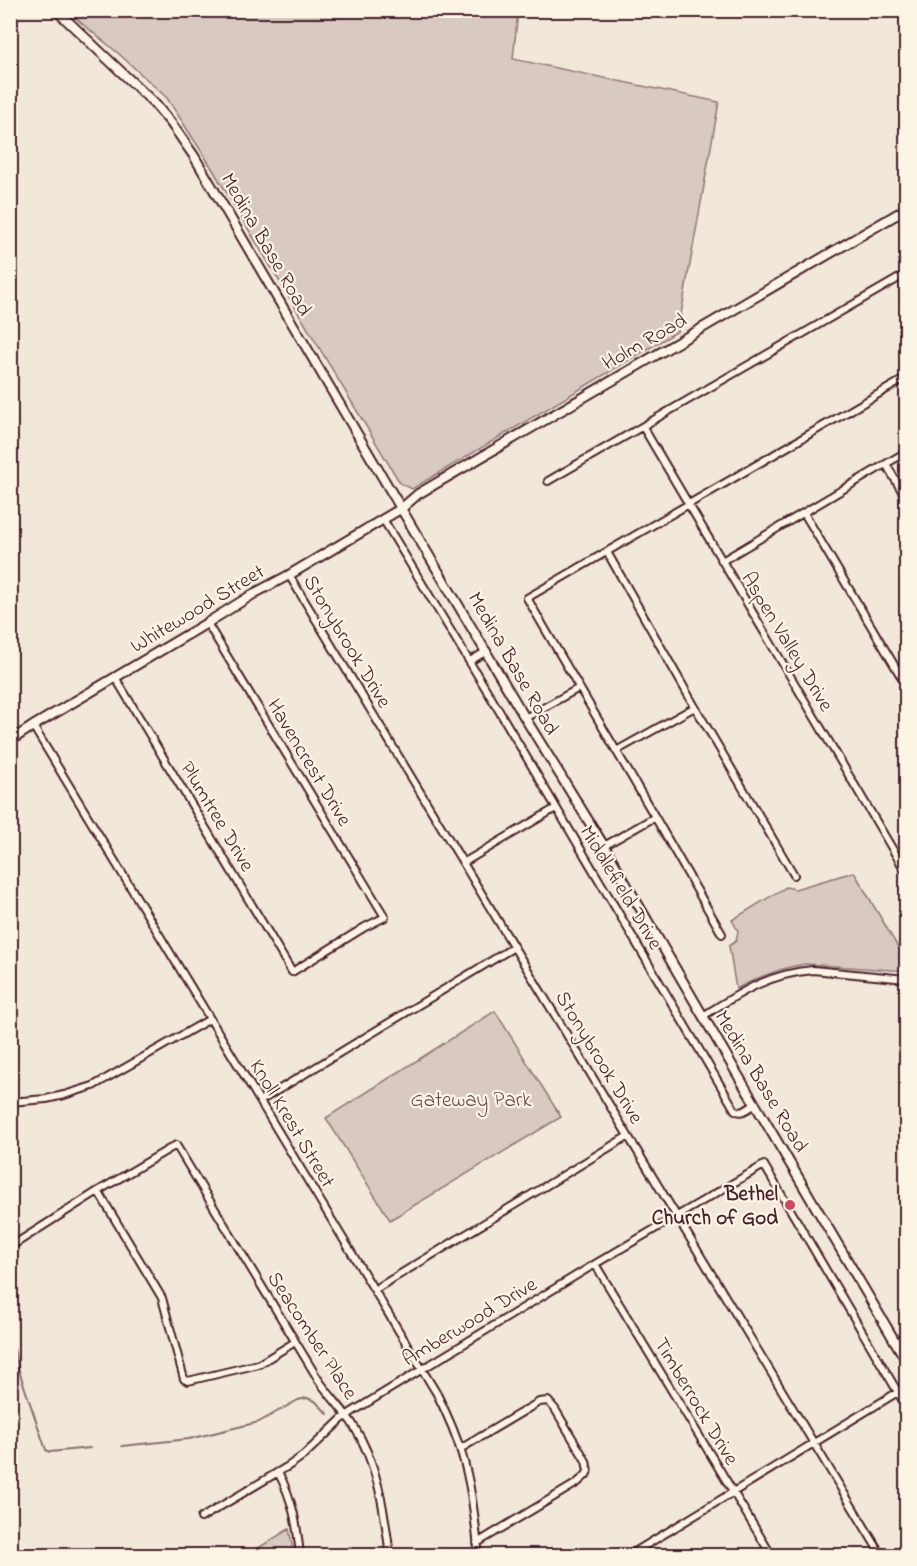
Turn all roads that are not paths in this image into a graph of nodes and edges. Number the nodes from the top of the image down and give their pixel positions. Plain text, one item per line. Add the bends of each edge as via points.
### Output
1 (56, 10) edge
2 (906, 208) edge
3 (906, 274) edge
4 (906, 378) edge
5 (643, 427) junction
6 (906, 452) edge
7 (886, 464) junction
8 (548, 482) dead end
9 (906, 498) edge
10 (688, 504) junction
11 (402, 508) junction
12 (804, 513) junction
13 (383, 519) junction
14 (606, 552) junction
15 (722, 561) junction
16 (289, 575) junction
17 (207, 623) junction
18 (487, 651) junction
19 (470, 661) junction
20 (115, 677) junction
21 (906, 685) edge
22 (579, 688) junction
23 (695, 707) junction
24 (525, 718) junction
25 (33, 726) junction
26 (10, 741) edge
27 (616, 751) junction
28 (556, 808) junction
29 (655, 816) junction
30 (604, 846) junction
31 (463, 863) junction
32 (906, 872) edge
33 (794, 875) dead end
34 (722, 934) dead end
35 (514, 947) junction
36 (292, 972) joint
37 (906, 979) edge
38 (703, 1017) junction
39 (210, 1019) junction
40 (260, 1101) junction
41 (10, 1102) edge
42 (755, 1104) junction
43 (628, 1136) junction
44 (98, 1191) junction
45 (676, 1216) junction
46 (10, 1247) edge
47 (595, 1264) junction
48 (374, 1290) junction
49 (295, 1342) junction
50 (906, 1360) edge
51 (422, 1369) junction
52 (906, 1387) edge
53 (898, 1392) junction
54 (906, 1406) edge
55 (346, 1415) junction
56 (814, 1443) junction
57 (460, 1449) junction
58 (278, 1472) junction
59 (733, 1492) junction
60 (201, 1518) dead end
61 (477, 1543) junction
62 (300, 1556) edge
63 (390, 1556) edge
64 (479, 1556) edge
65 (628, 1556) edge
66 (772, 1556) edge
67 (882, 1556) edge

1 - 11 street, Medina Base Road via 154,103 186,144
2 - 11 street, Holm Road via 418,494
3 - 5 street
4 - 10 street
5 - 8 street
5 - 10 street, Aspen Valley Drive
6 - 7 street
7 - 9 street
7 - 12 street
10 - 14 street
10 - 15 street, Aspen Valley Drive
11 - 13 street, Whitewood Street
11 - 18 street, Medina Base Road
12 - 15 street
12 - 21 street
13 - 16 street, Whitewood Street
13 - 19 street, Middlefield Drive
14 - 22 street via 527,598
14 - 23 street
15 - 32 street, Aspen Valley Drive
16 - 17 street, Whitewood Street
16 - 31 street, Stonybrook Drive
17 - 20 street, Whitewood Street
17 - 36 street, Havencrest Drive via 385,917
18 - 19 street
18 - 24 street, Medina Base Road
19 - 28 street, Middlefield Drive
20 - 25 street, Whitewood Street
20 - 36 street, Plumtree Drive
22 - 24 street
22 - 27 street
23 - 27 street
23 - 33 street
24 - 30 street, Medina Base Road
25 - 26 street, Whitewood Street
25 - 39 street, Knoll Krest Street
27 - 29 street
28 - 31 street
28 - 42 street, Middlefield Drive via 735,1110 741,1112
29 - 30 street
29 - 34 street
30 - 38 street, Medina Base Road
31 - 35 street, Stonybrook Drive
35 - 40 street
35 - 43 street, Stonybrook Drive
37 - 38 street via 798,971 762,982
38 - 42 street, Medina Base Road
39 - 40 street, Knoll Krest Street
39 - 41 street via 93,1086 64,1095
40 - 48 street, Knoll Krest Street
42 - 50 street, Medina Base Road
43 - 45 street, Stonybrook Drive
43 - 48 street
44 - 46 street
44 - 49 street, Seacomber Place via 176,1145
44 - 49 street via 162,1298 184,1379 249,1367
45 - 47 street, Amberwood Drive
45 - 53 street, Amberwood Drive via 764,1165
45 - 56 street, Stonybrook Drive
47 - 51 street, Amberwood Drive
47 - 59 street, Timberrock Drive
48 - 51 street, Knoll Krest Street
49 - 55 street, Seacomber Place
51 - 55 street, Amberwood Drive
51 - 57 street, Knoll Krest Street via 447,1413
52 - 53 street
53 - 54 street
53 - 56 street
55 - 58 street, Amberwood Drive via 304,1455
55 - 63 street, Seacomber Place via 374,1468
56 - 59 street
56 - 67 street, Stonybrook Drive
57 - 61 street, Knoll Krest Street
57 - 61 street via 539,1402 548,1401 586,1461 588,1471 577,1483
58 - 60 street, Amberwood Drive
58 - 62 street via 294,1508
59 - 65 street
59 - 66 street, Timberrock Drive
61 - 64 street, Knoll Krest Street

